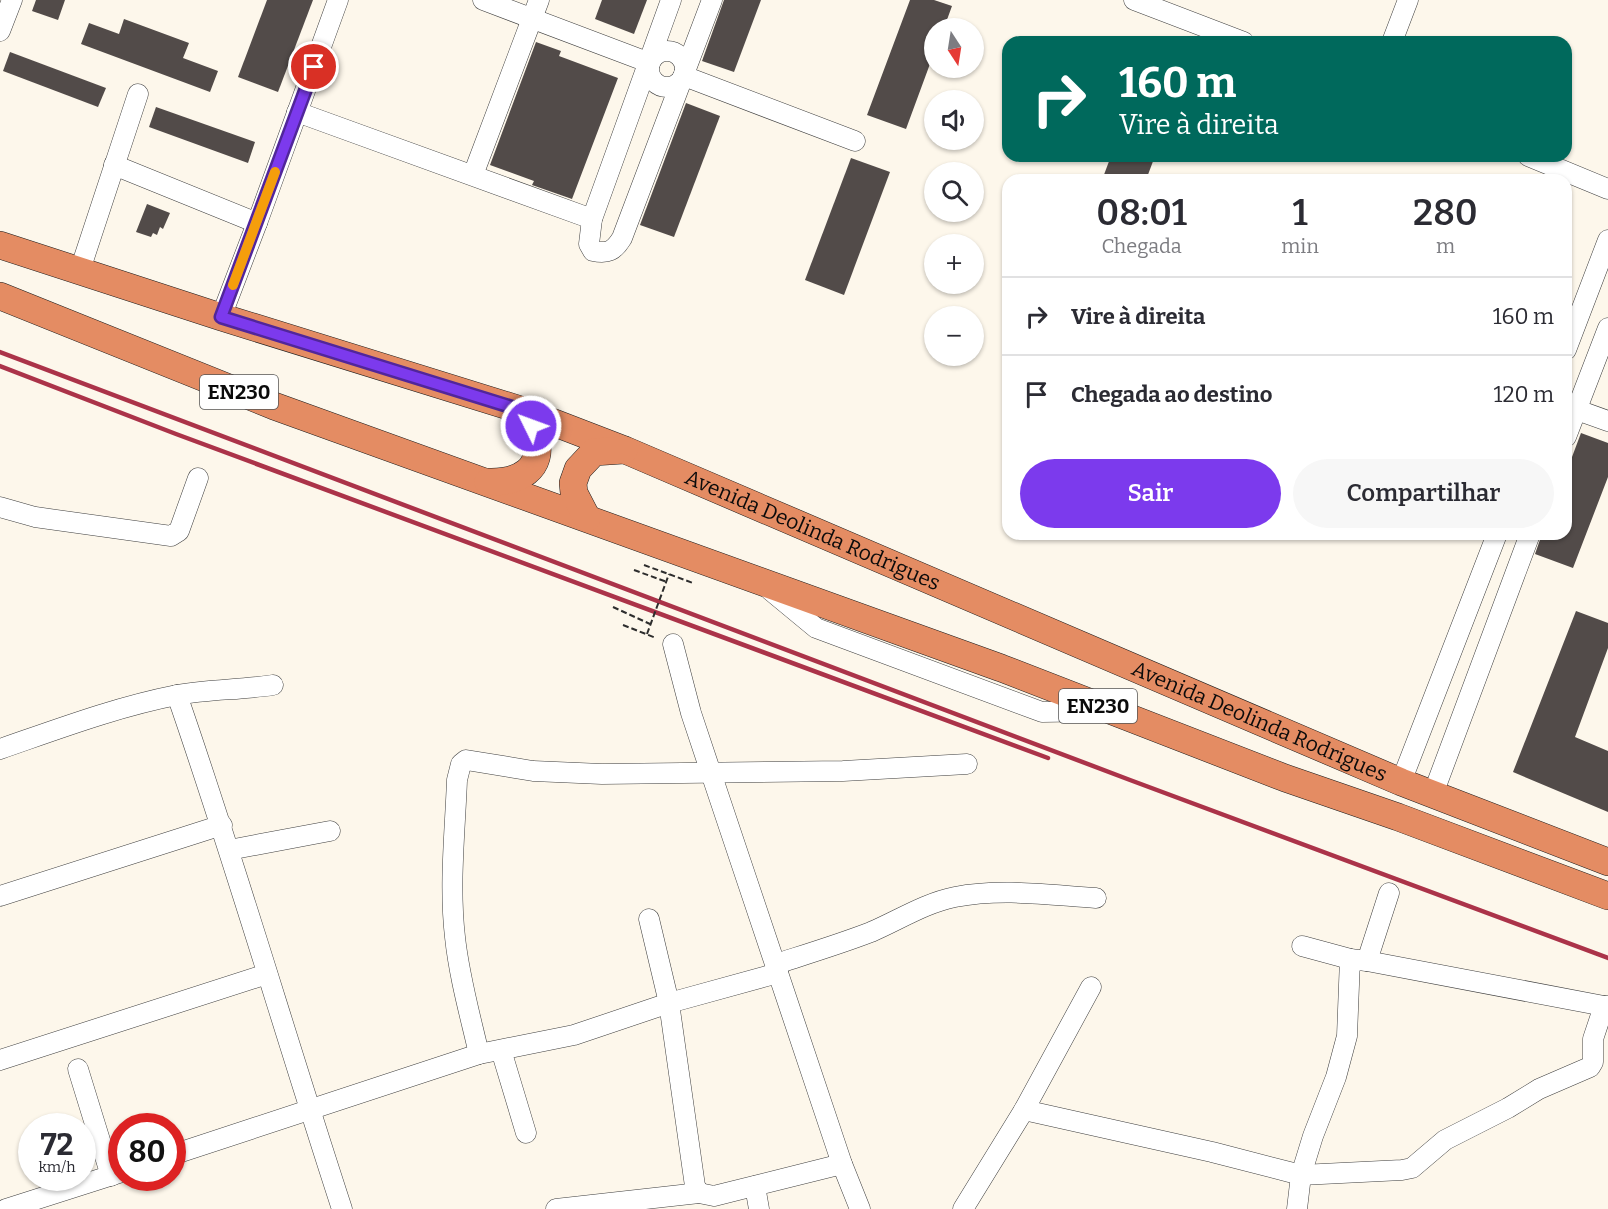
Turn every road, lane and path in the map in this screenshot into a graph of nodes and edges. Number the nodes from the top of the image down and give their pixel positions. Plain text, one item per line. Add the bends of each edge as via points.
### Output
1 (12, 0) edge
2 (338, 0) edge
3 (483, 0) edge
4 (538, 0) edge
5 (671, 0) edge
6 (712, 0) edge
7 (1134, 0) edge
8 (1408, 0) edge
9 (532, 19) junction
10 (0, 31) edge
11 (1228, 36) edge
12 (1394, 36) edge
13 (650, 63) junction
14 (684, 76) junction
15 (138, 94) dead end
16 (297, 112) junction
17 (855, 141) dead end
18 (1543, 162) edge
19 (114, 165) junction
20 (1572, 174) edge
21 (1572, 174) edge
22 (473, 175) junction
23 (1608, 189) edge
24 (592, 219) junction
25 (257, 223) junction
26 (1608, 240) edge
27 (0, 244) edge
28 (80, 270) junction
29 (0, 296) edge
30 (221, 317) junction
31 (1608, 328) edge
32 (1572, 334) edge
33 (1572, 406) edge
34 (1572, 408) edge
35 (521, 410) junction
36 (1608, 421) edge
37 (625, 450) junction
38 (198, 477) dead end
39 (480, 482) junction
40 (0, 507) edge
41 (587, 518) junction
42 (1495, 540) edge
43 (1528, 540) edge
44 (644, 565) dead end
45 (634, 570) dead end
46 (669, 574) junction
47 (667, 582) junction
48 (693, 583) dead end
49 (613, 607) dead end
50 (650, 624) junction
51 (623, 625) dead end
52 (647, 634) junction
53 (673, 644) joint
54 (1442, 679) junction
55 (273, 685) dead end
56 (1472, 691) junction
57 (177, 695) junction
58 (0, 749) edge
59 (967, 764) dead end
60 (711, 773) junction
61 (1401, 782) junction
62 (1433, 795) junction
63 (222, 825) junction
64 (330, 831) dead end
65 (229, 850) junction
66 (1608, 861) edge
67 (1389, 893) dead end
68 (0, 896) edge
69 (1608, 896) edge
70 (1096, 898) dead end
71 (649, 919) dead end
72 (1302, 946) dead end
73 (1358, 960) junction
74 (777, 969) junction
75 (267, 974) junction
76 (1091, 987) dead end
77 (669, 1004) junction
78 (1606, 1006) edge
79 (501, 1050) junction
80 (479, 1054) junction
81 (0, 1060) edge
82 (78, 1069) dead end
83 (309, 1110) junction
84 (1024, 1110) junction
85 (526, 1133) dead end
86 (186, 1150) edge
87 (108, 1152) edge
88 (842, 1164) junction
89 (1301, 1175) junction
90 (108, 1177) edge
91 (755, 1186) junction
92 (699, 1193) junction
93 (6, 1209) edge
94 (342, 1209) edge
95 (556, 1209) edge
96 (759, 1209) edge
97 (860, 1209) edge
98 (963, 1209) edge
99 (1297, 1209) edge

1 - 10 street
2 - 16 street
3 - 9 street
4 - 9 street
5 - 13 street
6 - 14 street
7 - 11 street
8 - 12 street
9 - 13 street
9 - 22 street
13 - 14 street via 661,52 674,52 683,60
13 - 24 street
14 - 17 street
14 - 24 street via 614,250 593,251 589,244
15 - 19 street
16 - 22 street
16 - 25 street
18 - 20 street
19 - 25 street
19 - 28 street
21 - 23 street
22 - 24 street
25 - 30 street
26 - 32 street
27 - 28 highway, Avenida Deolinda Rodrigues / EN230
28 - 30 highway, Avenida Deolinda Rodrigues / EN230
29 - 39 highway, Avenida Deolinda Rodrigues / EN230 via 274,406
30 - 35 highway, Avenida Deolinda Rodrigues / EN230
31 - 33 street
34 - 36 street
35 - 37 highway, Avenida Deolinda Rodrigues / EN230
35 - 39 highway via 536,437 535,462 518,478
37 - 41 highway via 594,452 578,469 574,493
37 - 61 highway, Avenida Deolinda Rodrigues / EN230
38 - 40 street via 179,531 171,536 35,518
39 - 41 highway, Avenida Deolinda Rodrigues / EN230
41 - 69 highway, Avenida Deolinda Rodrigues / EN230 via 1002,668 1285,778
42 - 54 street
43 - 56 street
44 - 46 path
45 - 47 path
46 - 47 path, bridge
46 - 48 path
47 - 50 path, bridge
49 - 50 path
50 - 52 path, bridge
51 - 52 path
52 - 53 path
53 - 60 street
54 - 56 street
54 - 61 street
55 - 57 street
56 - 62 street
57 - 58 street via 80,721
57 - 63 street
59 - 60 street
60 - 74 street
60 - 80 street via 602,774 532,771 466,760 461,764 457,780 454,936
61 - 62 highway, Avenida Deolinda Rodrigues / EN230
62 - 66 highway, Avenida Deolinda Rodrigues / EN230
63 - 65 street
63 - 68 street
64 - 65 street
65 - 75 street
67 - 73 street
70 - 74 street via 1019,892 952,897
71 - 77 street
72 - 73 street
73 - 78 street
73 - 89 street via 1347,1036
74 - 77 street
74 - 88 street
75 - 81 street
75 - 83 street
76 - 84 street
77 - 79 street via 574,1035
77 - 92 street
78 - 89 street via 1593,1039 1590,1067 1539,1089 1445,1140 1412,1168
79 - 80 street
79 - 85 street
80 - 83 street
82 - 87 street
83 - 86 street
83 - 94 street
84 - 89 street
84 - 98 street
88 - 91 street
88 - 97 street
89 - 99 street
90 - 93 street
91 - 92 street via 714,1196
91 - 96 street
92 - 95 street

